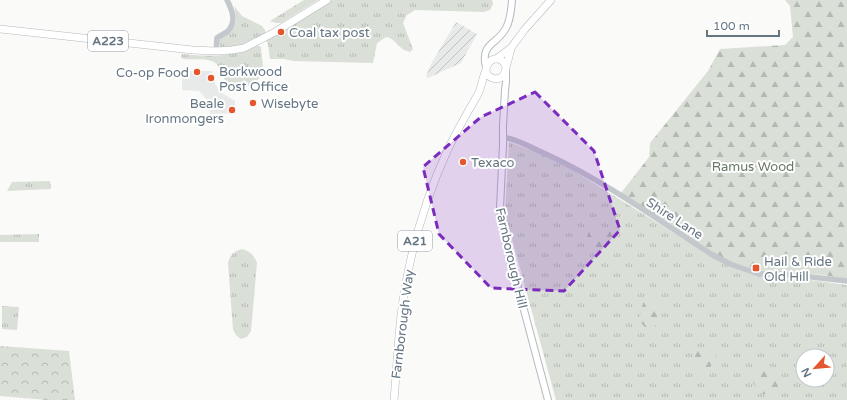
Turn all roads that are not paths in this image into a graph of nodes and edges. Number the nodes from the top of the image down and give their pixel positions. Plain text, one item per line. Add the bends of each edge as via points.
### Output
1 (227, 0) edge
2 (327, 0) edge
3 (512, 0) edge
4 (551, 0) edge
5 (0, 29) edge
6 (511, 48) junction
7 (216, 51) junction
8 (486, 52) junction
9 (494, 59) junction
10 (486, 69) junction
11 (506, 69) junction
12 (497, 79) junction
13 (504, 90) junction
14 (478, 94) junction
15 (503, 137) junction
16 (847, 281) edge
17 (394, 400) edge
18 (548, 400) edge

1 - 7 street via 233,21 228,31 217,38
2 - 7 main road, A223 via 246,47
3 - 8 main road via 507,26 489,45
4 - 6 main road
5 - 7 main road, A223
6 - 9 main road
6 - 11 main road
8 - 9 main road
8 - 10 main road
9 - 10 main road
9 - 11 main road via 502,61
10 - 12 main road via 489,76
10 - 14 main road, Farnborough Way / A21
11 - 12 main road via 502,78
11 - 13 main road, Farnborough Hill
12 - 13 main road, Farnborough Hill
12 - 14 main road, Farnborough Way / A21
13 - 15 main road, Farnborough Hill
14 - 17 main road, Farnborough Way / A21 via 443,161 416,238 403,300
15 - 16 street, Shire Lane via 518,141 573,167 730,264 758,274 776,273
15 - 18 main road, Farnborough Hill via 500,204 502,222

